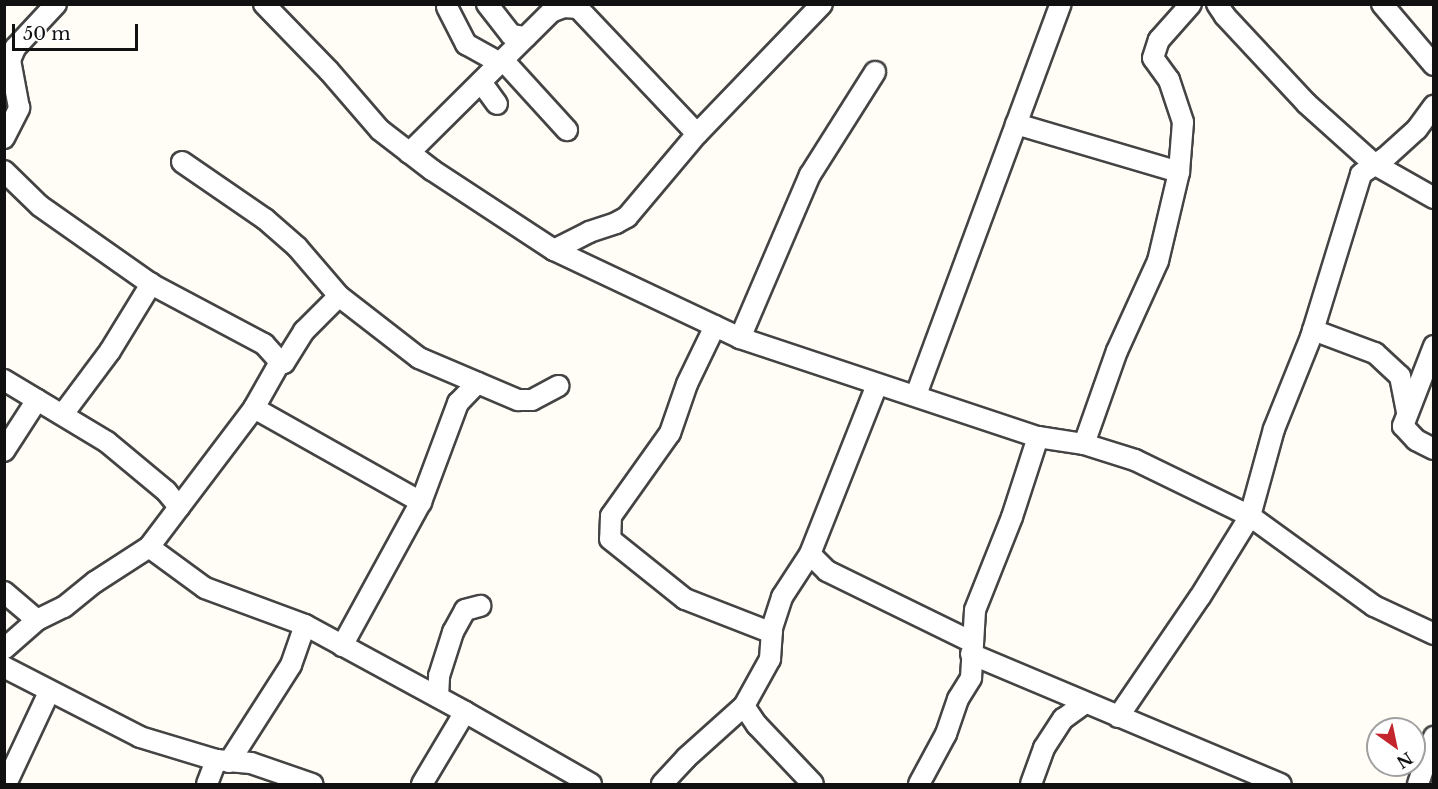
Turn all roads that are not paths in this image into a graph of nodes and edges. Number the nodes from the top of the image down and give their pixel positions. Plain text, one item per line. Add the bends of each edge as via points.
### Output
1 (487, 4) edge
2 (1061, 4) edge
3 (1191, 4) edge
4 (1217, 4) edge
5 (1382, 4) edge
6 (54, 5) edge
7 (563, 6) edge
8 (447, 7) dead end
9 (273, 8) edge
10 (809, 9) edge
11 (526, 37) junction
12 (502, 61) junction
13 (1434, 65) edge
14 (875, 72) dead end
15 (481, 82) junction
16 (497, 104) dead end
17 (1434, 106) edge
18 (1016, 124) junction
19 (567, 130) dead end
20 (697, 134) junction
21 (4, 138) edge
22 (409, 153) junction
23 (182, 162) dead end
24 (1374, 164) junction
25 (4, 171) edge
26 (1179, 171) junction
27 (1434, 198) edge
28 (554, 250) junction
29 (152, 284) junction
30 (339, 296) junction
31 (715, 326) junction
32 (1313, 330) junction
33 (740, 338) junction
34 (1434, 346) edge
35 (280, 362) junction
36 (4, 380) edge
37 (477, 383) junction
38 (877, 385) junction
39 (558, 386) dead end
40 (916, 395) junction
41 (37, 400) junction
42 (254, 408) junction
43 (1407, 412) junction
44 (63, 414) junction
45 (1038, 437) junction
46 (1084, 444) junction
47 (1434, 449) edge
48 (4, 451) edge
49 (421, 502) junction
50 (179, 507) junction
51 (1250, 516) junction
52 (149, 547) junction
53 (810, 554) junction
54 (4, 592) edge
55 (480, 606) dead end
56 (37, 620) junction
57 (304, 625) junction
58 (772, 633) junction
59 (1434, 634) edge
60 (342, 646) junction
61 (972, 648) junction
62 (4, 649) edge
63 (4, 667) edge
64 (49, 692) junction
65 (438, 697) junction
66 (1084, 704) junction
67 (744, 706) junction
68 (465, 712) junction
69 (1118, 717) junction
70 (1434, 737) edge
71 (222, 761) junction
72 (6, 784) edge
73 (207, 784) edge
74 (312, 784) edge
75 (422, 784) edge
76 (591, 784) edge
77 (662, 784) edge
78 (813, 784) edge
79 (919, 784) edge
80 (1031, 784) edge
81 (1281, 784) edge
82 (1418, 784) edge

1 - 11 street via 511,35
2 - 18 street
3 - 26 street via 1160,40 1153,58 1169,80 1183,122
4 - 24 street via 1306,103
5 - 13 street
6 - 21 street via 15,48 10,60 19,108
7 - 11 street via 551,12
7 - 20 street via 578,8
8 - 12 street via 466,44
9 - 22 street via 380,130
10 - 20 street
11 - 12 street
12 - 15 street
12 - 19 street
14 - 33 street via 810,175
15 - 16 street
15 - 22 street
17 - 24 street via 1417,129
18 - 26 street
18 - 40 street
20 - 28 street via 627,217
22 - 28 street
23 - 30 street via 265,219 297,247
24 - 27 street
24 - 32 street via 1361,174 1357,183
25 - 29 street via 40,206
26 - 46 street via 1158,261 1117,351
28 - 31 street
29 - 35 street via 264,344
29 - 44 street via 110,351
30 - 35 street via 304,331 284,363
30 - 37 street via 419,358
31 - 33 street
31 - 58 street via 687,384 670,433 611,516 610,539 685,599
32 - 43 street via 1375,353 1400,376
32 - 51 street via 1274,429
33 - 38 street
34 - 43 street
35 - 42 street
36 - 41 street
37 - 39 street via 518,400 532,400
37 - 49 street via 458,403
38 - 40 street
38 - 53 street
40 - 45 street
41 - 44 street
41 - 48 street
42 - 49 street
42 - 50 street
43 - 47 street via 1403,426 1416,440
44 - 50 street via 107,442 166,491
45 - 46 street
45 - 61 street via 975,610
46 - 51 street via 1135,460
49 - 60 street
50 - 52 street
51 - 59 street via 1374,606
51 - 69 street
52 - 56 street via 64,607
52 - 57 street via 205,588
53 - 58 street via 782,597
53 - 61 street via 827,571
54 - 56 street
55 - 65 street via 465,610 453,632 439,676
56 - 62 street
57 - 60 street
57 - 71 street via 291,665
58 - 67 street via 770,659
60 - 65 street
61 - 66 street
61 - 79 street via 971,678
63 - 64 street
64 - 71 street via 140,738
64 - 72 street
65 - 68 street
66 - 69 street
66 - 80 street via 1063,719 1044,748
67 - 77 street
67 - 78 street
68 - 75 street
68 - 76 street
69 - 81 street
70 - 82 street
71 - 73 street
71 - 74 street via 251,762

